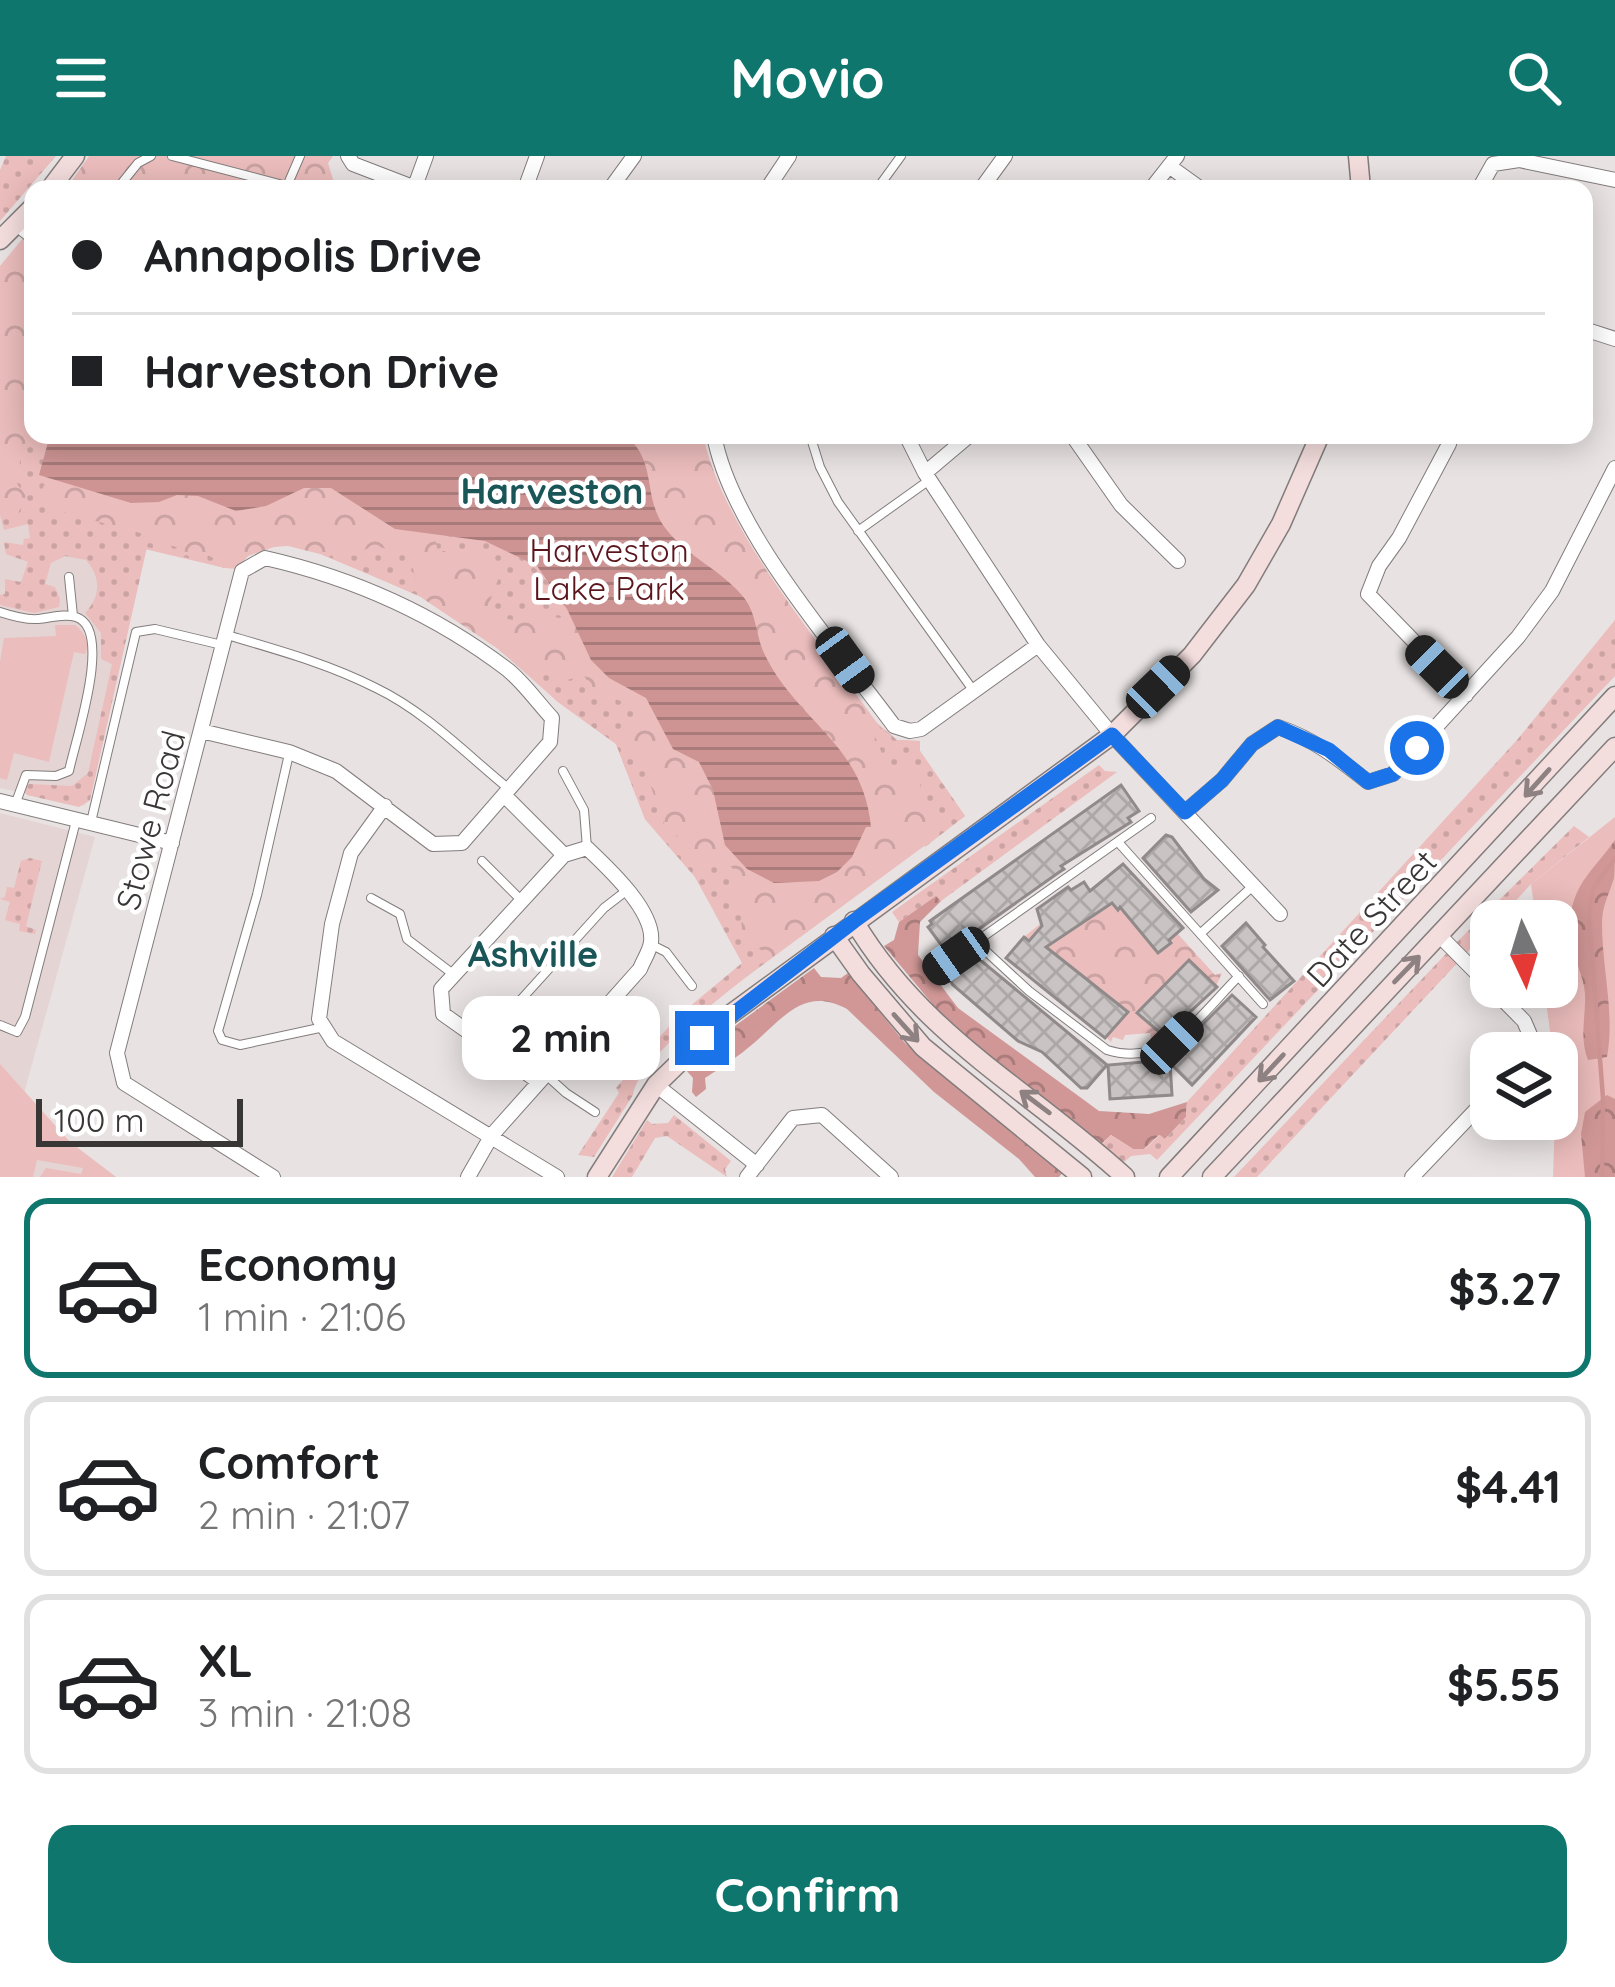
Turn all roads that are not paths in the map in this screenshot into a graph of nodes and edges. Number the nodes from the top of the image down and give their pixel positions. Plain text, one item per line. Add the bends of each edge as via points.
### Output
1 (75, 156) edge
2 (151, 156) edge
3 (172, 156) edge
4 (348, 156) edge
5 (57, 180) edge
6 (124, 180) edge
7 (263, 180) edge
8 (393, 180) edge
9 (1484, 180) edge
10 (1615, 180) edge
11 (717, 444) edge
12 (813, 444) edge
13 (910, 444) edge
14 (961, 444) edge
15 (1078, 444) edge
16 (1316, 444) edge
17 (1449, 444) dead end
18 (1615, 469) edge
19 (927, 477) junction
20 (858, 531) junction
21 (1178, 561) dead end
22 (69, 577) dead end
23 (0, 612) edge
24 (73, 616) junction
25 (224, 640) junction
26 (1038, 645) junction
27 (974, 692) junction
28 (1466, 695) junction
29 (1615, 696) edge
30 (201, 730) junction
31 (1112, 735) junction
32 (1615, 747) edge
33 (289, 752) junction
34 (563, 771) dead end
35 (507, 792) junction
36 (8, 803) edge
37 (386, 806) junction
38 (1185, 812) junction
39 (1150, 818) dead end
40 (83, 822) junction
41 (1118, 842) junction
42 (172, 844) junction
43 (587, 848) junction
44 (564, 855) junction
45 (482, 861) dead end
46 (1253, 886) junction
47 (627, 890) junction
48 (371, 898) dead end
49 (522, 901) junction
50 (1280, 914) dead end
51 (854, 921) junction
52 (1201, 933) junction
53 (1439, 935) junction
54 (834, 936) junction
55 (976, 942) junction
56 (651, 944) junction
57 (935, 970) dead end
58 (454, 975) junction
59 (1239, 976) junction
60 (692, 986) dead end
61 (1263, 1004) dead end
62 (0, 1025) edge
63 (324, 1027) junction
64 (584, 1030) junction
65 (1529, 1032) edge
66 (485, 1046) junction
67 (617, 1062) dead end
68 (542, 1078) junction
69 (656, 1085) junction
70 (596, 1112) dead end
71 (1470, 1116) edge
72 (492, 1135) junction
73 (752, 1171) edge
74 (273, 1177) edge
75 (468, 1177) edge
76 (557, 1177) edge
77 (597, 1177) edge
78 (890, 1177) edge
79 (1082, 1177) edge
80 (1125, 1177) edge
81 (1168, 1177) edge
82 (1212, 1177) edge
83 (1412, 1177) edge

1 - 5 street
2 - 6 lane
3 - 7 lane
4 - 8 street
9 - 10 street via 1493,164 1519,160
11 - 27 street via 754,534 894,726 921,729
12 - 20 lane
13 - 19 street
14 - 19 street
15 - 21 street via 1121,505
16 - 31 street via 1246,585 1192,655
17 - 28 street via 1368,594
18 - 28 street via 1552,591
19 - 20 lane
19 - 26 street
20 - 27 lane
22 - 24 lane
23 - 24 lane via 34,620
24 - 36 lane via 88,625 95,650 69,771 26,775
25 - 30 street, Stowe Road
25 - 35 lane via 321,663 380,689
25 - 35 street, Stowe Road via 242,571 266,558 321,570 424,615 511,673 551,718 550,742
25 - 40 lane via 136,632
26 - 27 street
26 - 31 street
28 - 38 street via 1381,780 1368,782 1316,743 1278,727
29 -> 81 street, Date Street
30 - 33 street
30 - 42 street, Stowe Road
31 - 38 street
31 - 51 street
32 - 53 street, Date Street
33 - 37 street via 336,771
33 - 63 lane via 218,1031 240,1045
34 - 43 lane via 584,810
35 - 37 street via 462,843 433,844
35 - 44 street
36 - 40 street
37 - 63 street via 352,853 337,906
38 - 46 street
39 - 41 lane
40 - 42 street
40 - 62 lane via 21,1028
41 - 52 lane
41 - 55 lane
42 - 74 street, Stowe Road via 117,1053 124,1083
43 - 44 street
43 - 47 street
44 - 49 street
45 - 49 lane
46 - 50 street
46 - 52 lane
47 - 56 street via 650,926
47 - 66 lane
48 - 58 lane via 400,914 406,939
49 - 58 street
51 - 54 street
80 -> 51 street via 949,1036 886,971
52 - 59 lane
53 - 65 street
82 -> 53 street, Date Street
54 - 69 street via 724,1018
54 -> 79 street via 923,1047
55 - 57 lane
55 - 59 lane via 1029,991 1120,1054 1161,1051
56 - 60 lane
56 - 64 street via 640,969
58 - 66 street via 441,989 442,1014
59 - 61 lane
63 - 72 street via 334,1041
64 - 67 lane
64 - 68 street
66 - 68 street
68 - 70 lane
68 - 72 street
69 - 73 street
69 - 77 street
71 - 83 street
72 - 75 street
72 - 76 street
73 - 78 street via 793,1118 822,1115

